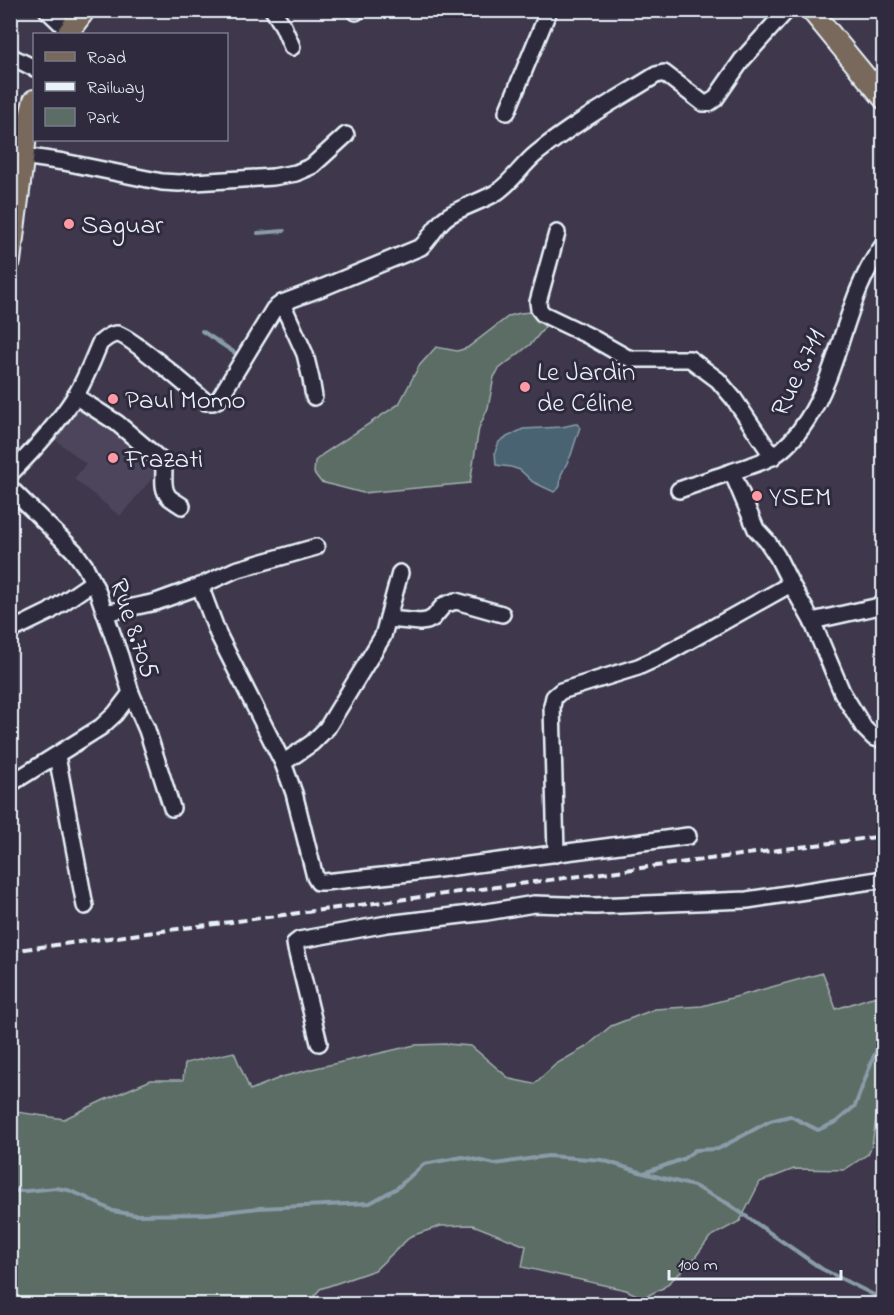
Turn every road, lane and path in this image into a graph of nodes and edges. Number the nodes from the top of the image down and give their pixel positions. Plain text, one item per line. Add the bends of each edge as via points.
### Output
1 (47, 10) edge
2 (85, 10) edge
3 (273, 10) edge
4 (549, 10) edge
5 (787, 10) edge
6 (811, 10) edge
7 (68, 33) edge
8 (292, 47) dead end
9 (10, 56) edge
10 (33, 68) edge
11 (877, 79) edge
12 (884, 99) edge
13 (33, 104) edge
14 (507, 112) dead end
15 (346, 135) dead end
16 (23, 156) junction
17 (557, 233) dead end
18 (884, 244) edge
19 (10, 261) edge
20 (282, 303) junction
21 (75, 396) junction
22 (314, 397) dead end
23 (773, 457) junction
24 (732, 472) junction
25 (10, 474) edge
26 (10, 488) edge
27 (679, 490) dead end
28 (182, 506) dead end
29 (316, 547) dead end
30 (400, 573) dead end
31 (93, 582) junction
32 (791, 584) junction
33 (200, 586) junction
34 (884, 605) edge
35 (105, 612) junction
36 (502, 614) dead end
37 (389, 619) junction
38 (812, 621) junction
39 (10, 631) edge
40 (130, 693) junction
41 (884, 740) edge
42 (57, 756) junction
43 (284, 763) junction
44 (10, 784) edge
45 (172, 808) dead end
46 (688, 836) dead end
47 (556, 854) junction
48 (884, 879) edge
49 (84, 906) dead end
50 (319, 1043) dead end

1 - 7 street
2 - 7 main road
3 - 8 street
4 - 14 street
5 - 20 street via 710,103 703,103 664,72 656,75 537,153 496,193 446,218 421,247
6 - 11 main road
9 - 10 street
11 - 12 main road
13 - 16 main road
15 - 16 street via 312,165 273,177 162,182
16 - 19 main road
17 - 23 street via 538,302 543,314 632,359 690,359 718,380
18 - 23 street, Rue 8.711 via 860,287 814,410 788,446
20 - 21 street via 274,309 219,399 213,402 206,402 159,362 115,334 100,343
20 - 22 street via 304,354
21 - 25 street via 48,434
21 - 28 street via 117,423 163,462 168,496
23 - 24 street, Rue 8.711
24 - 27 street, Rue 8.711
24 - 32 street via 756,529 777,556
26 - 31 street, Rue 8.705 via 74,551
29 - 33 street via 235,570
30 - 37 street
31 - 35 street, Rue 8.705
31 - 39 street via 49,612
32 - 38 street
32 - 47 street via 662,656 561,691 554,697
33 - 35 street via 156,602
33 - 43 street via 218,634
34 - 38 street
35 - 40 street, Rue 8.705
36 - 37 street via 456,601 444,605 427,621
37 - 43 street via 383,636 327,728
38 - 41 street via 842,692 864,728 874,738
40 - 42 street via 102,728
40 - 45 street, Rue 8.705 via 147,730
42 - 44 street
42 - 49 street
43 - 47 street via 318,882
46 - 47 street
48 - 50 street via 747,900 595,906 534,904 298,940 296,949

